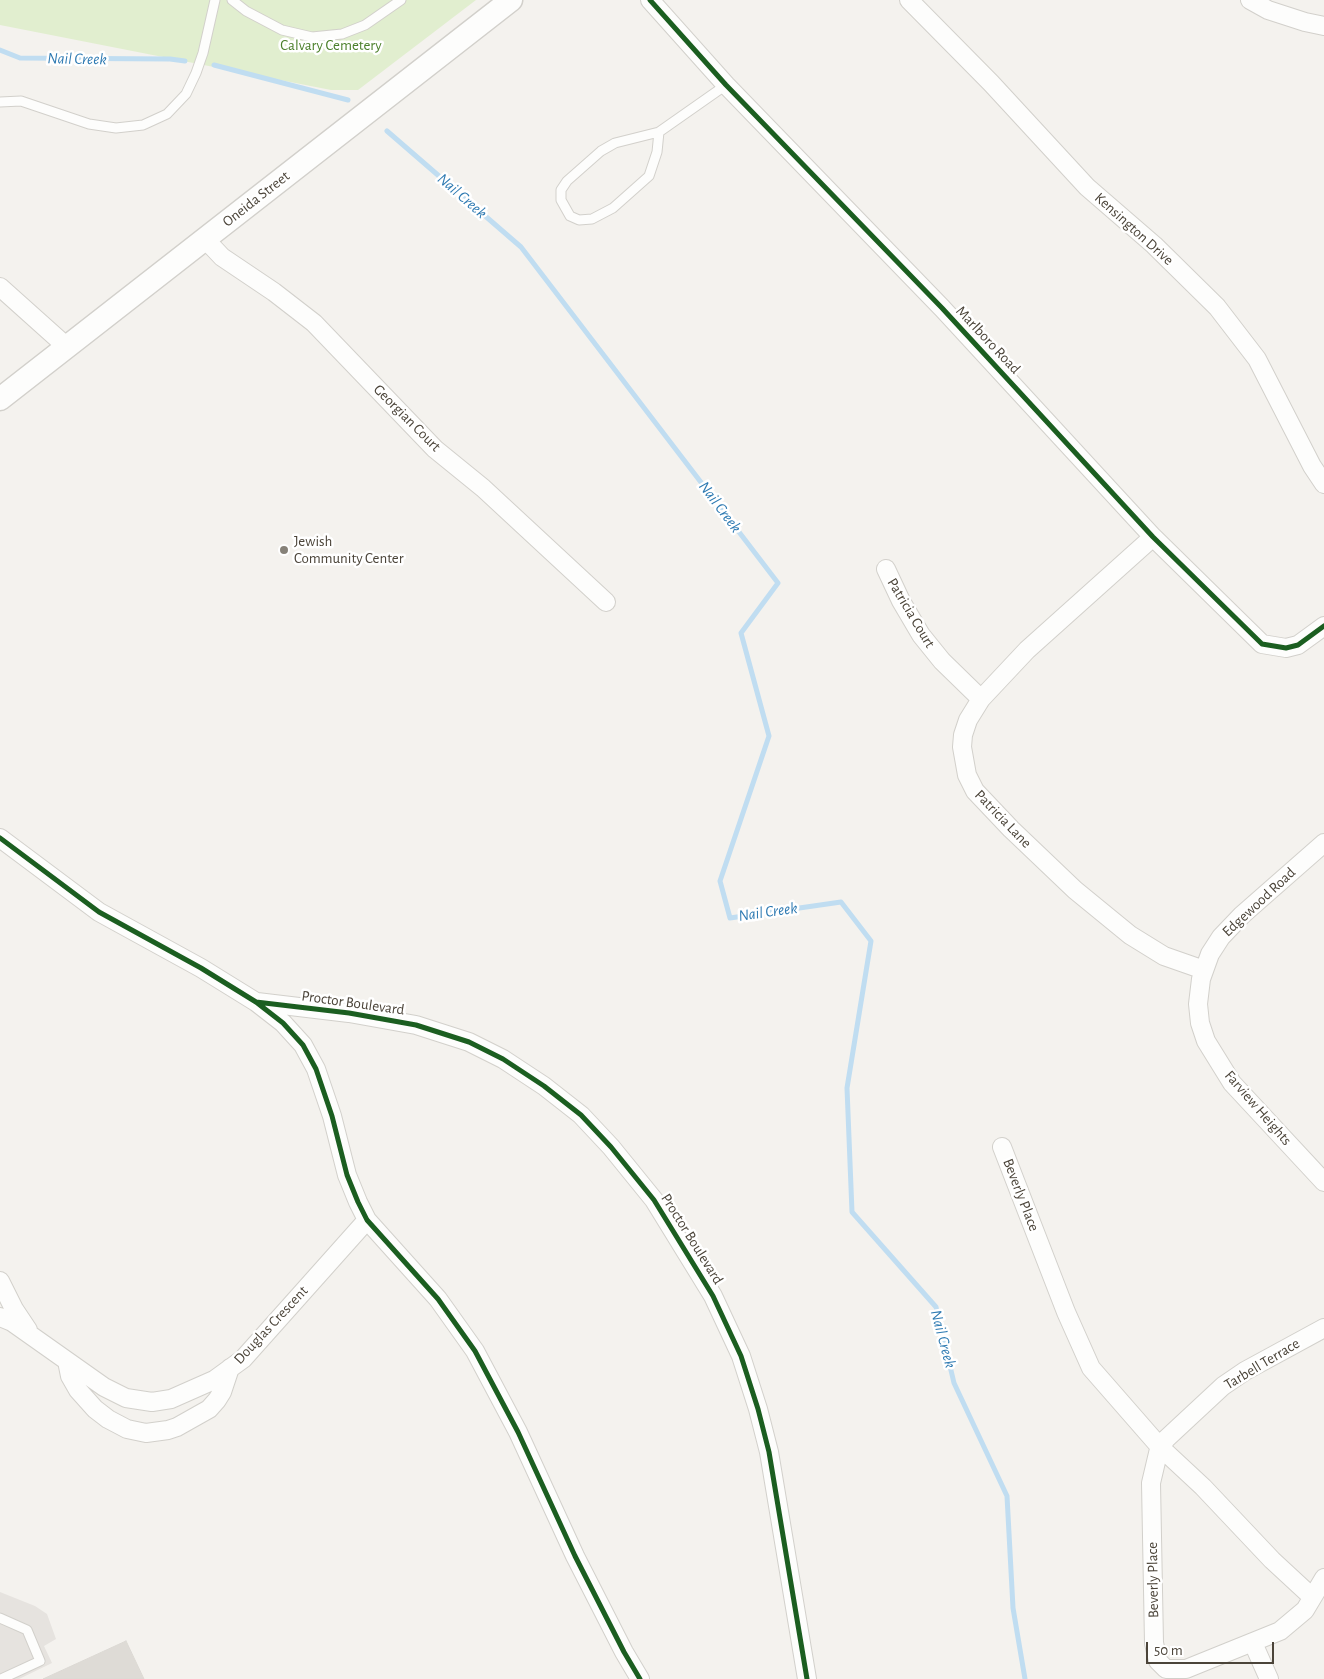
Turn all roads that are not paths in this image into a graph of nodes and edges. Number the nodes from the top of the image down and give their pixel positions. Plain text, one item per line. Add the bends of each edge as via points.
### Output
1 (215, 0) edge
2 (232, 0) edge
3 (401, 0) edge
4 (511, 0) edge
5 (650, 0) edge
6 (909, 0) edge
7 (1250, 0) edge
8 (1324, 26) edge
9 (726, 85) junction
10 (0, 102) edge
11 (659, 132) junction
12 (205, 239) junction
13 (0, 287) edge
14 (67, 347) junction
15 (0, 399) edge
16 (1324, 484) edge
17 (1153, 537) junction
18 (886, 569) dead end
19 (606, 602) dead end
20 (1324, 626) edge
21 (981, 699) junction
22 (0, 838) edge
23 (1324, 843) edge
24 (1204, 970) junction
25 (256, 1002) junction
26 (1002, 1147) dead end
27 (1324, 1182) edge
28 (368, 1220) junction
29 (0, 1281) edge
30 (0, 1316) edge
31 (1324, 1328) edge
32 (33, 1337) junction
33 (67, 1362) junction
34 (230, 1368) junction
35 (1160, 1447) junction
36 (1324, 1578) edge
37 (1312, 1597) junction
38 (0, 1618) edge
39 (1253, 1643) junction
40 (1, 1679) edge
41 (640, 1679) edge
42 (808, 1679) edge
43 (1269, 1679) edge

1 - 10 lane via 196,73 186,94 167,114 143,125 116,128 89,124 21,101
2 - 3 lane via 282,30 312,37 342,34 366,25
4 - 12 street, Oneida Street
5 - 9 street, Marlboro Road
6 - 16 street, Kensington Drive via 1087,187 1217,306 1257,359
7 - 8 street via 1268,10
9 - 11 lane
9 - 17 street, Marlboro Road via 942,308
11 - 11 lane via 615,143 601,151 568,181 561,190 561,200 570,216 579,220 592,219 613,208 649,176
12 - 14 street, Oneida Street
12 - 19 street, Georgian Court via 222,257 314,323 435,449 484,488
13 - 14 street
14 - 15 street, Oneida Street
17 - 20 street, Marlboro Road via 1262,644 1286,648 1298,645
17 - 21 street, Patricia Lane via 1027,650
18 - 21 street, Patricia Court via 921,635 942,662
21 - 24 street, Patricia Lane via 968,720 962,747 967,776 975,791 1076,890 1130,935 1164,956
22 - 25 street, Proctor Boulevard via 99,912
23 - 24 street, Edgewood Road via 1221,937
24 - 27 street, Farview Heights via 1198,1004 1206,1041 1232,1083
25 - 28 street, Proctor Boulevard via 283,1023 303,1045 316,1068 347,1175
25 - 42 street, Proctor Boulevard via 416,1025 469,1042 503,1059 544,1086 581,1115 611,1147 658,1208 713,1296 741,1356 769,1452
26 - 35 street, Beverly Place via 1091,1368
28 - 34 street, Douglas Crescent via 243,1359
28 - 41 street, Proctor Boulevard via 438,1300 475,1352 518,1432 619,1643
29 - 32 street
30 - 32 street, Douglas Crescent
31 - 35 street, Tarbell Terrace via 1223,1386
32 - 33 street, Douglas Crescent
33 - 34 street, Douglas Crescent via 126,1398 152,1402 171,1399 214,1380
33 - 34 street via 78,1390 95,1409 127,1429 146,1433 177,1427 209,1409 222,1392
35 - 37 street, Beverly Place
35 - 39 street, Beverly Place via 1152,1484 1154,1643 1158,1661 1166,1669 1186,1669
36 - 37 street
37 - 39 street via 1305,1610 1280,1632
38 - 40 lane via 27,1630 40,1661
39 - 43 street

